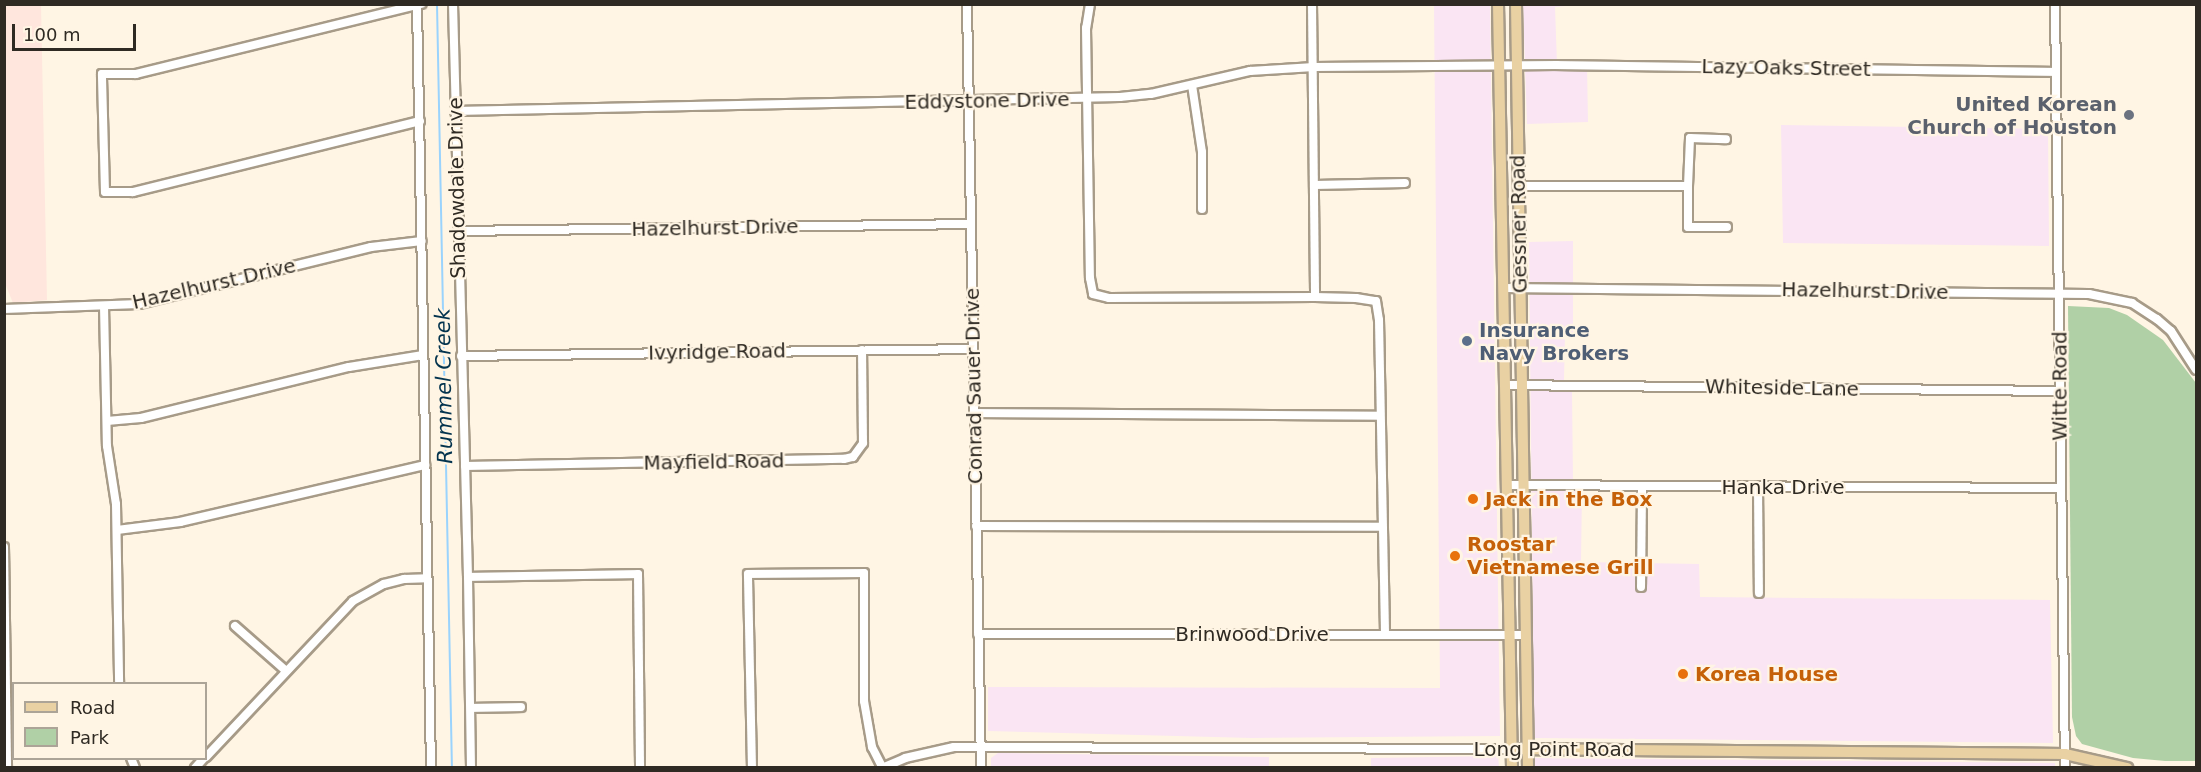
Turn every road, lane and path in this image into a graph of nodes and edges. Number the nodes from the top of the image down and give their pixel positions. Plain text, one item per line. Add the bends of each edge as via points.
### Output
1 (453, 4) edge
2 (967, 4) edge
3 (1090, 4) edge
4 (1312, 4) edge
5 (1498, 4) edge
6 (1516, 4) edge
7 (2055, 4) edge
8 (419, 5) edge
9 (1499, 65) junction
10 (1517, 65) junction
11 (1314, 67) junction
12 (2056, 72) junction
13 (1192, 86) junction
14 (1087, 98) junction
15 (969, 101) junction
16 (455, 111) junction
17 (420, 121) junction
18 (1726, 139) dead end
19 (1405, 183) dead end
20 (1315, 185) junction
21 (1518, 186) junction
22 (1688, 186) junction
23 (1202, 209) dead end
24 (971, 224) junction
25 (1727, 227) dead end
26 (459, 231) junction
27 (422, 241) junction
28 (1521, 287) junction
29 (1503, 288) junction
30 (2059, 294) junction
31 (1316, 297) junction
32 (104, 306) junction
33 (4, 309) edge
34 (972, 349) junction
35 (862, 350) junction
36 (423, 355) junction
37 (461, 356) junction
38 (2196, 370) edge
39 (1504, 385) junction
40 (1522, 385) junction
41 (2060, 391) junction
42 (974, 413) junction
43 (1380, 416) junction
44 (107, 421) junction
45 (425, 465) junction
46 (465, 466) junction
47 (1506, 485) junction
48 (1525, 485) junction
49 (1642, 486) junction
50 (1758, 487) junction
51 (2060, 488) junction
52 (976, 526) junction
53 (1382, 527) junction
54 (117, 530) junction
55 (4, 547) edge
56 (468, 577) junction
57 (427, 578) junction
58 (5, 582) edge
59 (1641, 587) dead end
60 (1759, 593) dead end
61 (235, 626) dead end
62 (978, 634) junction
63 (1385, 634) junction
64 (1509, 635) junction
65 (1526, 635) junction
66 (285, 670) junction
67 (119, 682) edge
68 (6, 695) edge
69 (521, 707) dead end
70 (471, 708) junction
71 (981, 747) junction
72 (1528, 748) junction
73 (1512, 749) junction
74 (2065, 754) junction
75 (207, 756) edge
76 (882, 767) edge
77 (7, 768) edge
78 (430, 768) edge
79 (471, 768) edge
80 (640, 768) edge
81 (752, 768) edge
82 (981, 768) edge
83 (1512, 768) edge
84 (1528, 768) edge
85 (2065, 768) edge
86 (2127, 768) edge

1 - 16 street, Shadowdale Drive
2 - 15 street, Conrad Sauer Drive
3 - 14 street via 1086,28
4 - 11 street
5 - 9 main road, Gessner Road
6 - 10 main road, Gessner Road
7 - 12 street, Witte Road
8 - 17 street, Shadowdale Drive
8 - 17 street via 136,74 102,74 105,192 144,189
9 - 10 street, Eddystone Drive
9 - 11 street, Eddystone Drive
9 - 29 main road, Gessner Road
10 - 12 street, Lazy Oaks Street
10 - 21 main road, Gessner Road
11 - 13 street, Eddystone Drive via 1250,71
11 - 20 street
12 - 30 street, Witte Road
13 - 14 street, Eddystone Drive via 1151,94
13 - 23 street via 1202,152
14 - 15 street, Eddystone Drive
14 - 31 street via 1093,294 1109,298
15 - 16 street, Eddystone Drive
15 - 24 street, Conrad Sauer Drive
16 - 26 street, Shadowdale Drive
17 - 27 street, Shadowdale Drive
18 - 22 street via 1690,138
19 - 20 street
20 - 31 street
21 - 22 street
21 - 28 main road, Gessner Road
22 - 25 street via 1688,227
24 - 26 street, Hazelhurst Drive
24 - 34 street, Conrad Sauer Drive
26 - 37 street, Shadowdale Drive
27 - 32 street, Hazelhurst Drive via 371,247 165,299
27 - 36 street, Shadowdale Drive
28 - 29 street, Hazelhurst Drive
28 - 30 street, Hazelhurst Drive
28 - 40 main road, Gessner Road
29 - 39 main road, Gessner Road
30 - 38 street, Hazelhurst Drive via 2089,294 2132,303 2171,331
30 - 41 street, Witte Road
31 - 43 street via 1376,301
32 - 33 street, Hazelhurst Drive
32 - 44 street
34 - 35 street, Ivyridge Road
34 - 42 street, Conrad Sauer Drive
35 - 37 street, Ivyridge Road
35 - 46 street, Mayfield Road via 863,443 853,457
36 - 44 street via 349,368 141,418
36 - 45 street, Shadowdale Drive
37 - 46 street, Shadowdale Drive
39 - 40 street, Whiteside Lane
39 - 47 main road, Gessner Road
40 - 41 street, Whiteside Lane
40 - 48 main road, Gessner Road
41 - 51 street, Witte Road
42 - 43 street
42 - 52 street, Conrad Sauer Drive
43 - 53 street
44 - 54 street
45 - 54 street via 180,522
45 - 57 street, Shadowdale Drive
46 - 56 street, Shadowdale Drive
47 - 48 street, Hanka Drive
47 - 64 main road, Gessner Road
48 - 49 street, Hanka Drive
48 - 65 main road, Gessner Road
49 - 50 street, Hanka Drive
49 - 59 street
50 - 51 street, Hanka Drive
50 - 60 street
51 - 74 street, Witte Road
52 - 53 street
52 - 62 street, Conrad Sauer Drive
53 - 63 street
54 - 67 street
55 - 58 street
56 - 70 street, Shadowdale Drive
56 - 80 street via 638,574
57 - 66 street via 404,579 366,592
57 - 78 street, Shadowdale Drive
58 - 68 street
61 - 66 street
62 - 63 street, Brinwood Drive
62 - 71 street, Conrad Sauer Drive
63 - 64 street, Brinwood Drive
64 - 65 street, Brinwood Drive
64 - 73 main road, Gessner Road
65 - 72 main road, Gessner Road
66 - 75 street
68 - 77 street
69 - 70 street
70 - 79 street, Shadowdale Drive
71 - 73 street, Long Point Road
71 - 76 street, Long Point Road via 927,752
71 - 82 street, Conrad Sauer Drive
72 - 73 main road, Long Point Road
72 - 74 main road, Long Point Road
72 - 84 main road, Gessner Road
73 - 83 main road, Gessner Road
74 - 85 street, Witte Road
74 - 86 main road, Long Point Road
76 - 81 street via 872,747 864,701 864,573 748,574

